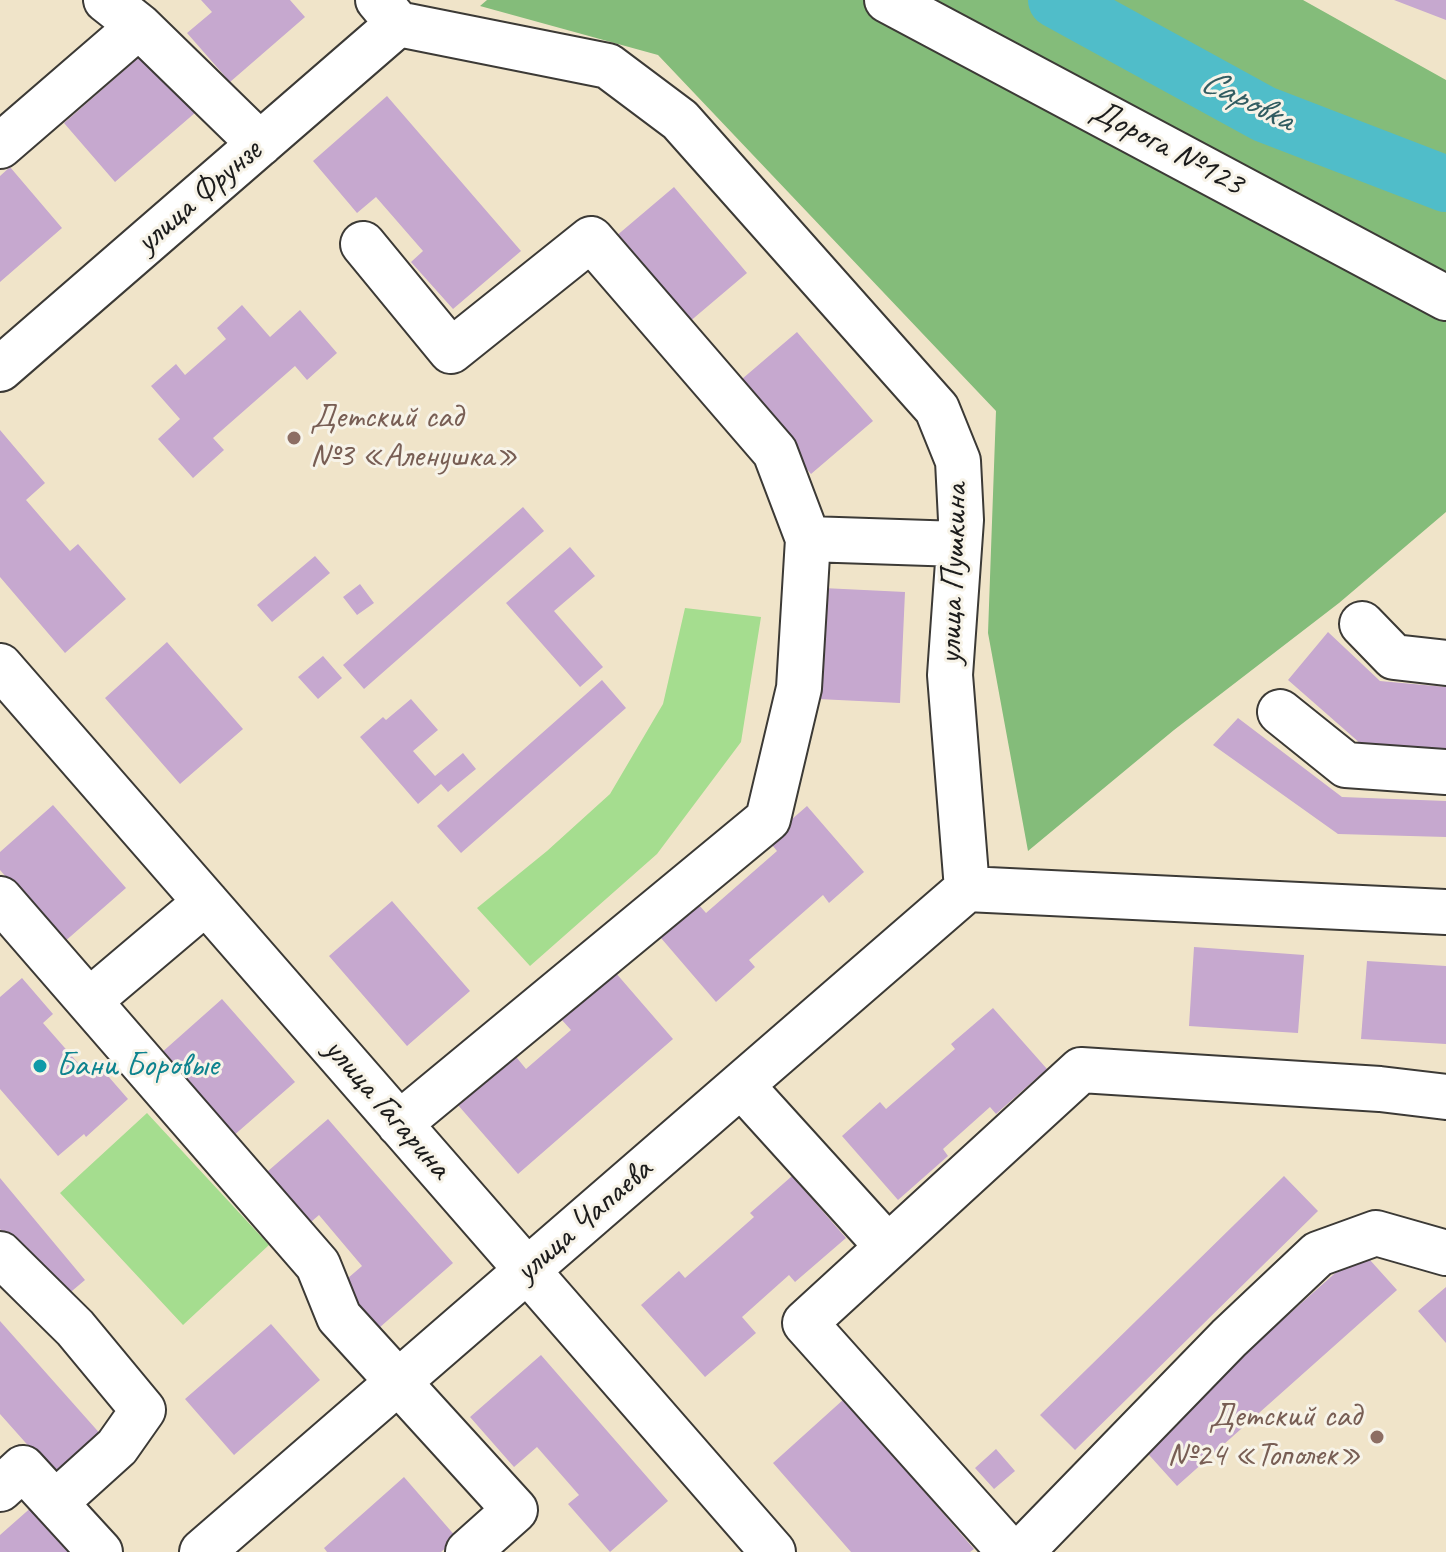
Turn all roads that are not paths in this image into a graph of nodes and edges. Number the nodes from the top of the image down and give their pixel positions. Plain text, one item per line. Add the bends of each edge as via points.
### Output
1 (887, 0) edge
2 (388, 12) edge
3 (123, 13) edge
4 (260, 144) junction
5 (0, 146) edge
6 (363, 244) dead end
7 (1378, 260) junction
8 (1446, 278) edge
9 (1446, 298) edge
10 (0, 369) edge
11 (808, 539) junction
12 (959, 544) junction
13 (1362, 624) dead end
14 (1446, 663) edge
15 (0, 666) edge
16 (1280, 712) dead end
17 (1446, 772) edge
18 (967, 889) junction
19 (0, 899) edge
20 (206, 902) junction
21 (1446, 912) edge
22 (89, 1001) junction
23 (741, 1085) junction
24 (1446, 1097) edge
25 (399, 1124) junction
26 (888, 1247) junction
27 (1446, 1253) edge
28 (0, 1254) edge
29 (527, 1270) junction
30 (399, 1381) junction
31 (0, 1489) edge
32 (55, 1503) junction
33 (100, 1552) edge
34 (202, 1552) edge
35 (468, 1552) edge
36 (773, 1552) edge
37 (1010, 1552) edge
38 (1021, 1552) edge

1 - 7 street, Дорога №123
2 - 4 street, улица Фрунзе
2 - 12 street, улица Пушкина via 608,66 680,120 937,409 958,461
3 - 4 street
3 - 5 street
4 - 10 street, улица Фрунзе
6 - 11 street via 451,351 591,239 775,452
7 - 8 street
7 - 9 street, Дорога №123
11 - 12 street
11 - 25 street via 799,688 768,819
12 - 18 street, улица Пушкина via 950,675
13 - 14 street via 1394,657
15 - 20 street, улица Гагарина
16 - 17 street via 1346,765
18 - 21 street
18 - 23 street, улица Чапаева
19 - 22 street
20 - 22 street
20 - 25 street, улица Гагарина
22 - 30 street via 318,1265 339,1317
23 - 26 street
23 - 29 street, улица Чапаева
24 - 26 street via 1081,1070
25 - 29 street, улица Гагарина
26 - 37 street via 805,1323
27 - 38 street via 1376,1233 1318,1254
28 - 32 street via 75,1328 143,1410 117,1447
29 - 30 street, улица Чапаева
29 - 36 street, улица Гагарина
30 - 34 street, улица Чапаева
30 - 35 street via 515,1510
31 - 32 street via 23,1468
32 - 33 street

